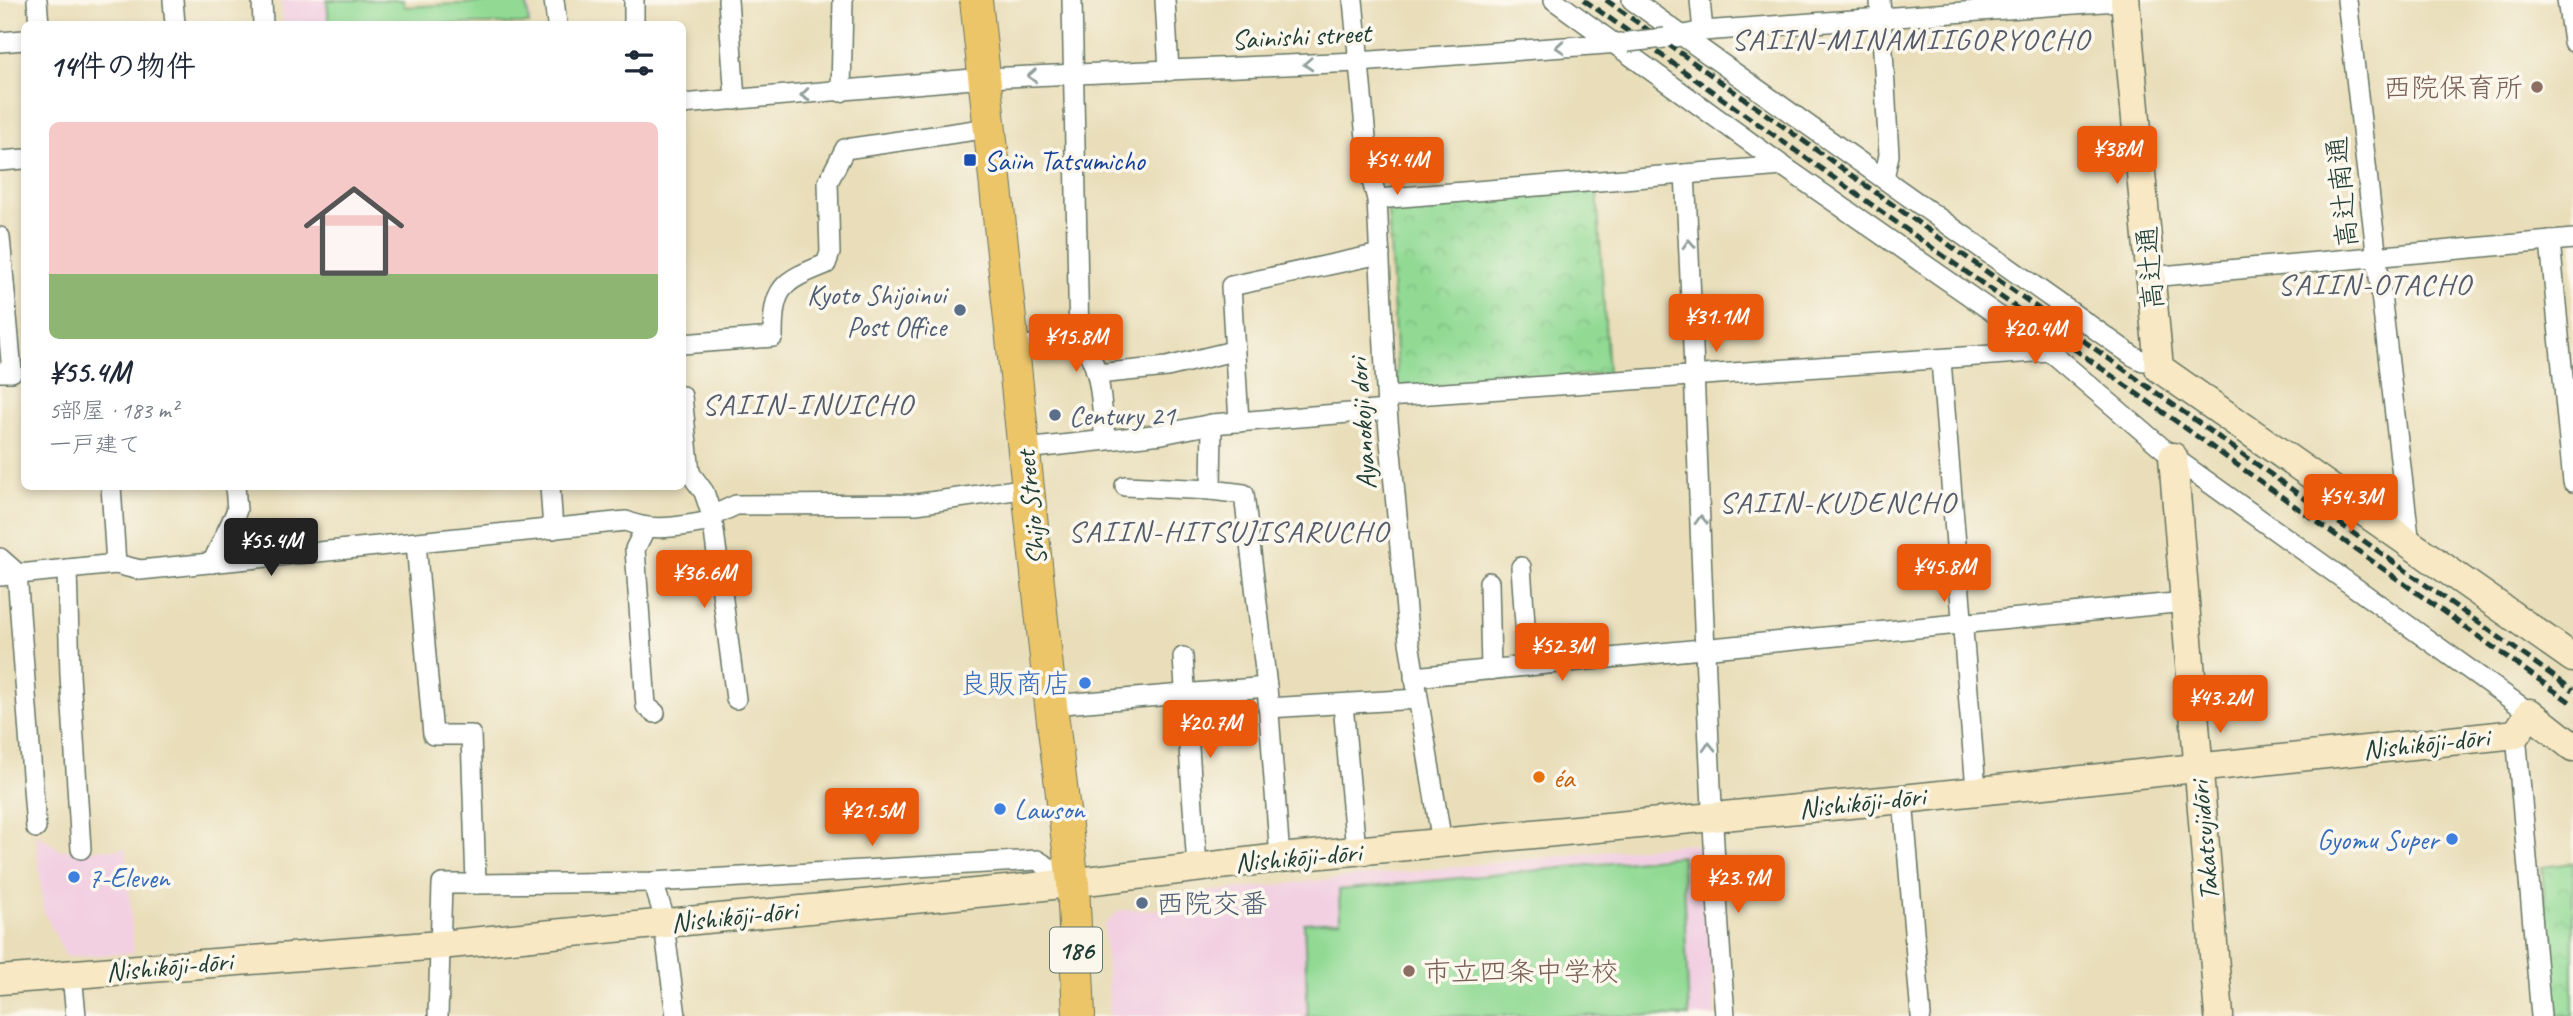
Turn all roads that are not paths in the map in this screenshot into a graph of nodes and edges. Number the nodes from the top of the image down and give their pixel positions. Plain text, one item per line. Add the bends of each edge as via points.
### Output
1 (37, 0) edge
2 (173, 0) edge
3 (262, 0) edge
4 (554, 0) edge
5 (634, 0) edge
6 (729, 0) edge
7 (843, 0) edge
8 (976, 0) edge
9 (1072, 0) edge
10 (1165, 0) edge
11 (1353, 0) edge
12 (1553, 0) edge
13 (1632, 0) edge
14 (1700, 0) edge
15 (2125, 0) edge
16 (2130, 0) edge
17 (2347, 0) edge
18 (2567, 0) edge
19 (1880, 9) edge
20 (39, 21) edge
21 (175, 21) edge
22 (263, 21) edge
23 (557, 21) edge
24 (635, 21) edge
25 (1703, 31) junction
26 (1673, 37) junction
27 (21, 40) edge
28 (0, 42) edge
29 (2573, 42) edge
30 (1621, 43) junction
31 (1358, 62) junction
32 (1169, 71) junction
33 (1074, 74) junction
34 (984, 78) junction
35 (841, 92) junction
36 (735, 100) junction
37 (686, 104) edge
38 (989, 128) junction
39 (21, 159) edge
40 (0, 161) edge
41 (1783, 166) junction
42 (1685, 174) junction
43 (1884, 178) junction
44 (1377, 199) junction
45 (0, 237) edge
46 (2573, 239) edge
47 (2550, 242) junction
48 (1380, 254) junction
49 (2377, 256) junction
50 (2150, 277) junction
51 (16, 329) edge
52 (1079, 340) junction
53 (686, 344) edge
54 (1013, 347) junction
55 (1233, 351) junction
56 (2049, 351) junction
57 (1941, 361) junction
58 (2158, 361) junction
59 (0, 372) edge
60 (1097, 374) junction
61 (1696, 375) junction
62 (1387, 404) junction
63 (1239, 422) junction
64 (1212, 424) junction
65 (686, 434) edge
66 (1105, 440) junction
67 (1025, 449) junction
68 (2173, 457) junction
69 (2573, 482) edge
70 (1125, 486) dead end
71 (1029, 488) junction
72 (111, 490) edge
73 (235, 490) edge
74 (550, 490) edge
75 (1211, 490) junction
76 (712, 516) junction
77 (553, 529) junction
78 (645, 529) junction
79 (416, 543) junction
80 (2410, 545) junction
81 (0, 558) edge
82 (212, 563) junction
83 (116, 564) junction
84 (1521, 567) dead end
85 (67, 569) junction
86 (9, 575) edge
87 (1489, 582) dead end
88 (2185, 602) junction
89 (1964, 623) junction
90 (1706, 648) junction
91 (1183, 657) dead end
92 (2573, 658) edge
93 (1528, 666) junction
94 (1491, 670) junction
95 (1414, 677) junction
96 (1267, 687) junction
97 (1186, 695) junction
98 (736, 699) dead end
99 (1418, 699) junction
100 (1342, 704) junction
101 (1051, 705) junction
102 (1268, 708) junction
103 (655, 713) dead end
104 (2523, 724) junction
105 (2573, 747) edge
106 (2198, 767) junction
107 (1976, 789) junction
108 (1903, 799) junction
109 (1712, 816) junction
110 (36, 828) dead end
111 (1442, 843) junction
112 (81, 849) dead end
113 (1356, 851) junction
114 (1280, 858) junction
115 (1197, 867) junction
116 (653, 883) junction
117 (1073, 883) junction
118 (477, 884) junction
119 (664, 923) junction
120 (440, 944) junction
121 (72, 975) junction
122 (0, 980) edge
123 (76, 1016) edge
124 (438, 1016) edge
125 (676, 1016) edge
126 (1079, 1016) edge
127 (1725, 1016) edge
128 (1922, 1016) edge
129 (2219, 1016) edge
130 (2541, 1016) edge

1 - 20 street
2 - 21 street
3 - 22 street
4 - 23 street
5 - 24 street
6 - 36 street
7 - 35 street
8 - 34 main road, Shijo Street / 186
9 - 33 street
10 - 32 street
11 - 31 street, Ayanokoji dori
12 - 30 street
13 - 26 street
14 - 25 street
15 - 16 street, Sainishi street
15 - 19 street, Sainishi street
15 - 50 street, 高辻通
17 - 49 street, 高辻南通
18 - 29 street
19 - 25 street, Sainishi street
19 - 43 street via 1889,155
25 - 26 street, Sainishi street
26 - 30 street, Sainishi street, bridge
26 - 43 street
27 - 28 street
30 -> 31 street, Sainishi street
30 - 41 street
31 -> 32 street, Sainishi street
31 - 44 street, Ayanokoji dori via 1369,170
32 - 33 street, Sainishi street
33 -> 34 street, Sainishi street
33 - 52 street
34 - 35 street, Sainishi street
34 - 38 main road, Shijo Street / 186
35 -> 36 street, Sainishi street
36 - 37 street, Sainishi street
38 - 53 street via 845,149 828,182 830,253 826,264 781,288 773,312 773,337
38 - 54 main road, Shijo Street / 186
39 - 40 street
41 - 42 street
41 - 56 street
42 - 44 street
61 -> 42 street
43 - 58 street via 2133,356
44 - 48 street, Ayanokoji dori
45 - 51 street
46 - 47 street
47 - 49 street
47 - 69 street
48 - 55 street via 1231,286
48 - 62 street, Ayanokoji dori
49 - 50 street
49 - 80 street, 高辻南通
50 - 58 street, 高辻通
51 - 59 street via 12,372
52 - 54 street
52 - 60 street via 1090,351
54 - 67 main road, Shijo Street / 186
55 - 60 street via 1167,368
55 - 63 street
56 - 57 street
56 - 68 street
57 - 61 street
57 - 89 street
58 - 80 street
60 - 66 street
61 - 62 street
90 -> 61 street
62 - 63 street
62 - 95 street, Ayanokoji dori
63 - 64 street
64 - 66 street
64 - 75 street
65 - 76 street via 690,473 704,492
66 - 67 street
67 - 71 main road, Shijo Street / 186
68 - 88 street, Takatsujidōri
68 - 104 street
70 - 75 street
71 - 76 street via 916,504 736,505
71 - 101 main road, Shijo Street / 186
72 - 83 street
73 - 82 street via 237,510
74 - 77 street
75 - 96 street via 1244,494
76 - 78 street via 707,522
76 - 98 street
77 - 78 street via 626,521
77 - 79 street
78 - 103 street via 635,549 646,706
79 - 82 street
79 - 118 street via 433,735 471,735
80 - 92 street
81 - 86 street
82 - 83 street via 140,570
83 - 85 street
84 - 93 street
85 - 86 street
85 - 112 street
86 - 110 street
87 - 94 street
88 - 89 street
88 - 106 street, Takatsujidōri
89 - 90 street
89 - 107 street
90 - 93 street
109 -> 90 street
91 - 97 street
93 - 94 street
94 - 95 street
95 - 99 street, Ayanokoji dori
96 - 97 street
96 - 102 street
97 - 101 street
97 - 115 street
99 - 100 street
99 - 111 street, Ayanokoji dori
100 - 102 street
100 - 113 street
101 - 117 main road, Shijo Street / 186
102 - 114 street
104 - 105 street
104 - 106 street, Nishikōji-dōri
104 - 130 street
106 - 107 street, Nishikōji-dōri
106 - 129 street, Takatsujidōri
107 - 108 street, Nishikōji-dōri
108 - 109 street, Nishikōji-dōri
108 - 128 street
109 - 111 street, Nishikōji-dōri
109 - 127 street
111 - 113 street, Nishikōji-dōri
113 - 114 street, Nishikōji-dōri
114 - 115 street, Nishikōji-dōri
115 - 117 street, Nishikōji-dōri
116 - 117 street via 1037,860
116 - 118 street
116 - 119 street
117 - 119 street, Nishikōji-dōri
117 - 126 main road, Shijo Street / 186
118 - 120 street via 442,884
119 - 120 street, Nishikōji-dōri
119 - 125 street
120 - 121 street, Nishikōji-dōri
120 - 124 street
121 - 122 street, Nishikōji-dōri
121 - 123 street

